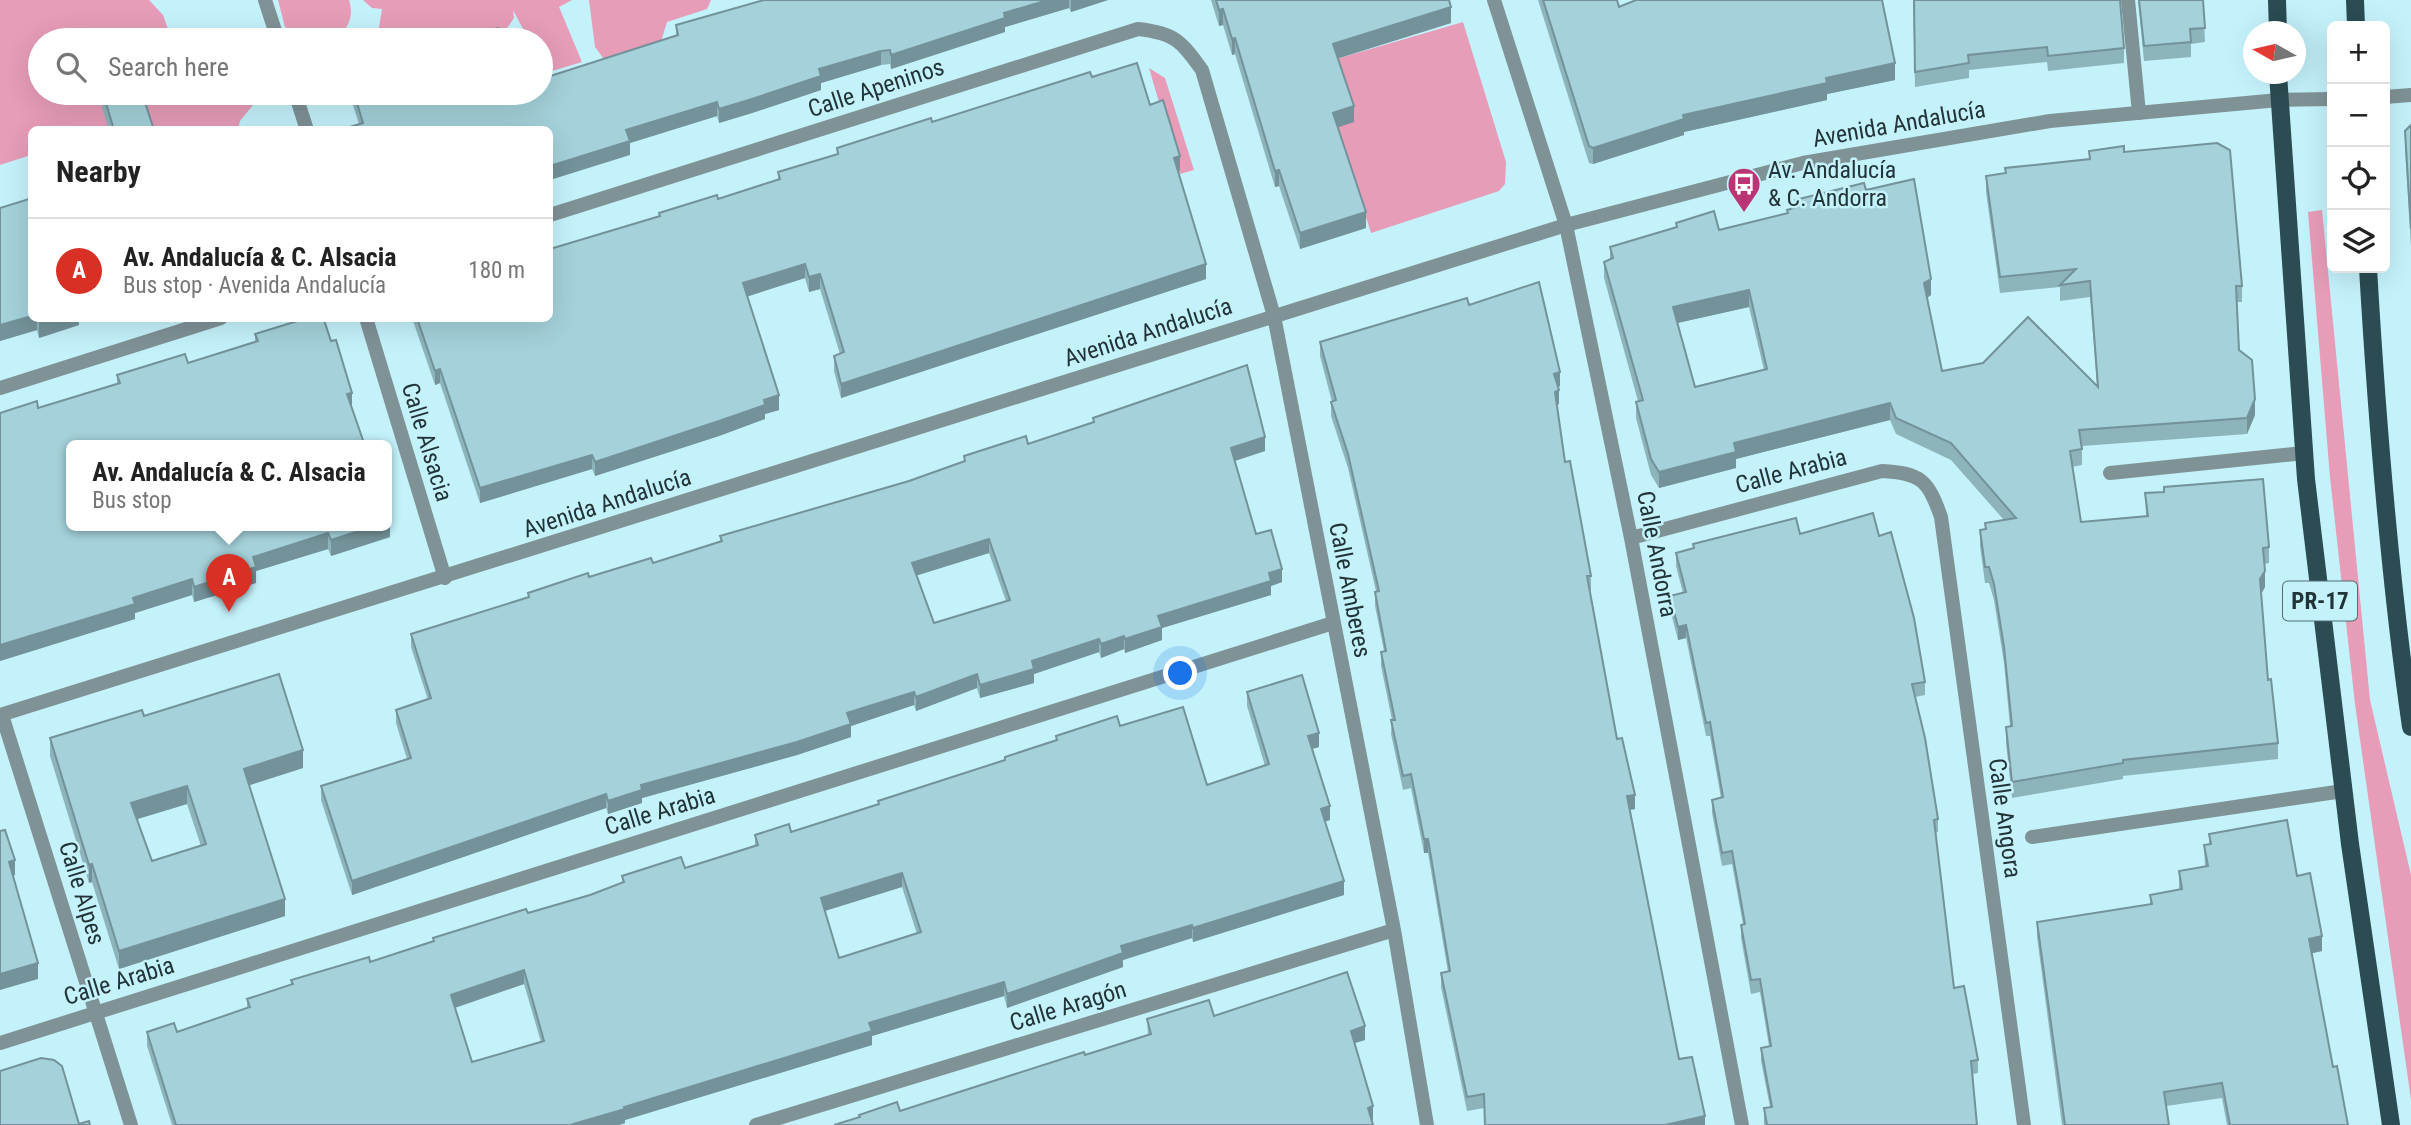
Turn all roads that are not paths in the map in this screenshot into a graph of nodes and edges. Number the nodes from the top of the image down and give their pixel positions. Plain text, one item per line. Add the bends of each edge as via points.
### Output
1 (265, 0) edge
2 (1494, 0) edge
3 (2128, 0) edge
4 (2277, 0) edge
5 (2355, 0) edge
6 (2278, 21) edge
7 (2356, 21) edge
8 (274, 28) edge
9 (1202, 70) joint
10 (2278, 84) edge
11 (2411, 95) edge
12 (2390, 97) edge
13 (2327, 99) edge
14 (2279, 100) junction
15 (299, 105) edge
16 (2139, 113) junction
17 (306, 126) edge
18 (553, 214) edge
19 (1566, 225) junction
20 (2368, 273) edge
21 (1273, 316) junction
22 (208, 322) edge
23 (367, 322) edge
24 (0, 388) edge
25 (2304, 453) junction
26 (2110, 473) dead end
27 (1941, 517) joint
28 (1631, 538) junction
29 (445, 578) junction
30 (1333, 623) junction
31 (1, 713) edge
32 (2411, 727) edge
33 (2343, 791) junction
34 (2032, 837) dead end
35 (1394, 930) junction
36 (95, 1013) junction
37 (0, 1043) edge
38 (131, 1125) edge
39 (756, 1125) edge
40 (1427, 1125) edge
41 (1742, 1125) edge
42 (2024, 1125) edge
43 (2391, 1125) edge

1 - 8 street
2 - 19 street, Calle Andorra
3 - 16 street
4 - 6 main road
5 - 7 main road
9 - 18 street, Calle Apeninos via 1180,41 1138,29
9 - 21 street, Calle Amberes
10 - 14 main road, PR-17
11 - 12 street
13 - 14 street, Avenida Andalucía
14 - 16 street, Avenida Andalucía
14 - 25 main road, PR-17
15 - 17 street
16 - 19 street, Avenida Andalucía via 2050,121 1803,163
19 - 21 street, Avenida Andalucía
19 - 28 street, Calle Andorra
20 - 32 main road, PR-17 via 2380,458
21 - 29 street, Avenida Andalucía
21 - 30 street, Calle Amberes
22 - 24 street
23 - 29 street, Calle Alsacia
25 - 26 street
25 - 33 main road, PR-17
27 - 28 street, Calle Arabia via 1933,492 1912,472 1882,471
27 - 42 street, Calle Angora
28 - 41 street, Calle Andorra
29 - 31 street, Avenida Andalucía
30 - 35 street, Calle Amberes
30 - 36 street, Calle Arabia
31 - 36 street, Calle Alpes
33 - 34 street
33 - 43 main road, PR-17
35 - 39 street, Calle Aragón
35 - 40 street, Calle Amberes
36 - 37 street, Calle Arabia
36 - 38 street, Calle Alpes

